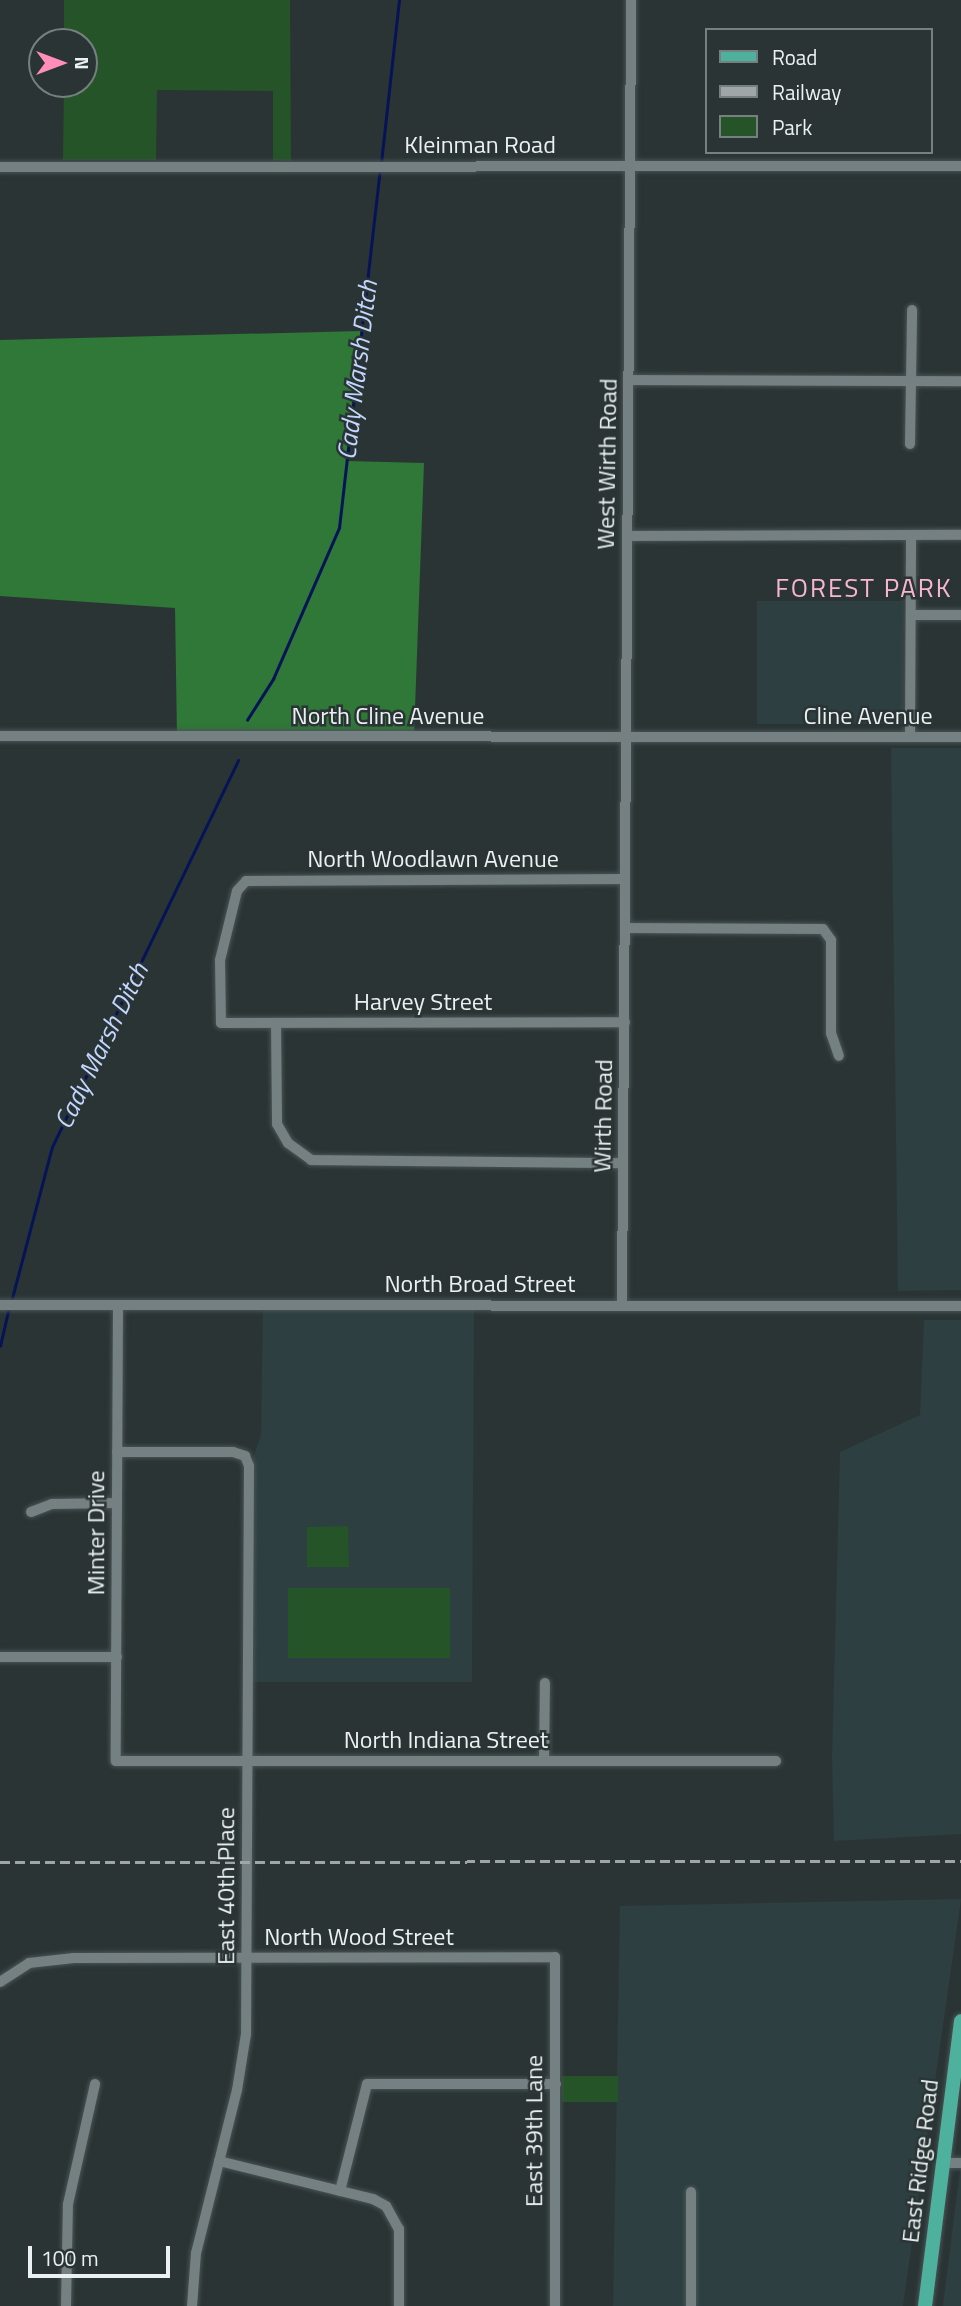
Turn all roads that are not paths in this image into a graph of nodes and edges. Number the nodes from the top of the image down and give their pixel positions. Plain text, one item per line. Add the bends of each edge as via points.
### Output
1 (631, 0) edge
2 (629, 165) junction
3 (961, 166) edge
4 (0, 167) edge
5 (912, 310) dead end
6 (629, 380) junction
7 (911, 380) junction
8 (961, 380) edge
9 (910, 444) dead end
10 (961, 535) edge
11 (626, 536) junction
12 (911, 536) junction
13 (911, 615) junction
14 (961, 615) edge
15 (0, 736) edge
16 (625, 737) junction
17 (775, 737) joint
18 (910, 737) junction
19 (961, 737) edge
20 (625, 879) junction
21 (625, 928) junction
22 (625, 1022) junction
23 (221, 1023) joint
24 (276, 1023) junction
25 (839, 1056) dead end
26 (622, 1163) junction
27 (0, 1305) edge
28 (118, 1305) junction
29 (622, 1305) junction
30 (961, 1306) edge
31 (117, 1452) junction
32 (117, 1503) junction
33 (31, 1512) dead end
34 (0, 1657) edge
35 (117, 1657) junction
36 (544, 1683) dead end
37 (116, 1760) joint
38 (248, 1760) junction
39 (544, 1761) junction
40 (776, 1761) dead end
41 (555, 1957) joint
42 (247, 1958) junction
43 (0, 1982) edge
44 (961, 2021) edge
45 (95, 2084) dead end
46 (556, 2084) junction
47 (219, 2161) junction
48 (943, 2163) junction
49 (961, 2163) edge
50 (340, 2190) junction
51 (691, 2192) dead end
52 (66, 2306) edge
53 (192, 2306) edge
54 (399, 2306) edge
55 (555, 2306) edge
56 (691, 2306) edge
57 (925, 2306) edge

1 - 2 street, West Wirth Road
2 - 3 street, Kleinman Road
2 - 4 street, Kleinman Road
2 - 6 street, West Wirth Road
5 - 7 street
6 - 7 street
6 - 11 street, West Wirth Road
7 - 8 street
7 - 9 street
10 - 12 street
11 - 12 street
11 - 16 street, West Wirth Road
12 - 13 street
13 - 14 street
13 - 18 street
15 - 16 street, North Cline Avenue
16 - 17 street, North Cline Avenue
16 - 20 street, West Wirth Road
17 - 18 street, Cline Avenue
18 - 19 street, Cline Avenue
20 - 21 street, West Wirth Road
20 - 23 street, North Woodlawn Avenue via 242,883 221,952
21 - 22 street, Wirth Road
21 - 25 street via 826,930 831,940 831,1033
22 - 24 street, Harvey Street
22 - 26 street, Wirth Road
23 - 24 street, Harvey Street
24 - 26 street via 277,1124 296,1152 331,1164
26 - 29 street, Wirth Road
27 - 28 street, North Broad Street
28 - 29 street, North Broad Street
28 - 31 street, Minter Drive
29 - 30 street, North Broad Street
31 - 32 street, Minter Drive
31 - 38 street, East 40th Place via 233,1452 248,1460
32 - 33 street via 52,1504
32 - 35 street, Minter Drive
34 - 35 street
35 - 37 street, Minter Drive
36 - 39 street
37 - 38 street, North Indiana Street
38 - 39 street, North Indiana Street
38 - 42 street, East 40th Place
39 - 40 street, North Indiana Street
41 - 42 street, North Wood Street
41 - 46 street, East 39th Lane
42 - 43 street, North Wood Street via 43,1960
42 - 47 street, East 40th Place via 244,2055
44 - 48 main road, East Ridge Road
45 - 52 street via 68,2204
46 - 50 street via 367,2084
46 - 55 street, East 39th Lane
47 - 50 street
47 - 53 street, East 40th Place via 196,2252
48 - 49 street
48 - 57 main road, East Ridge Road
50 - 54 street via 380,2202 396,2220
51 - 56 street

